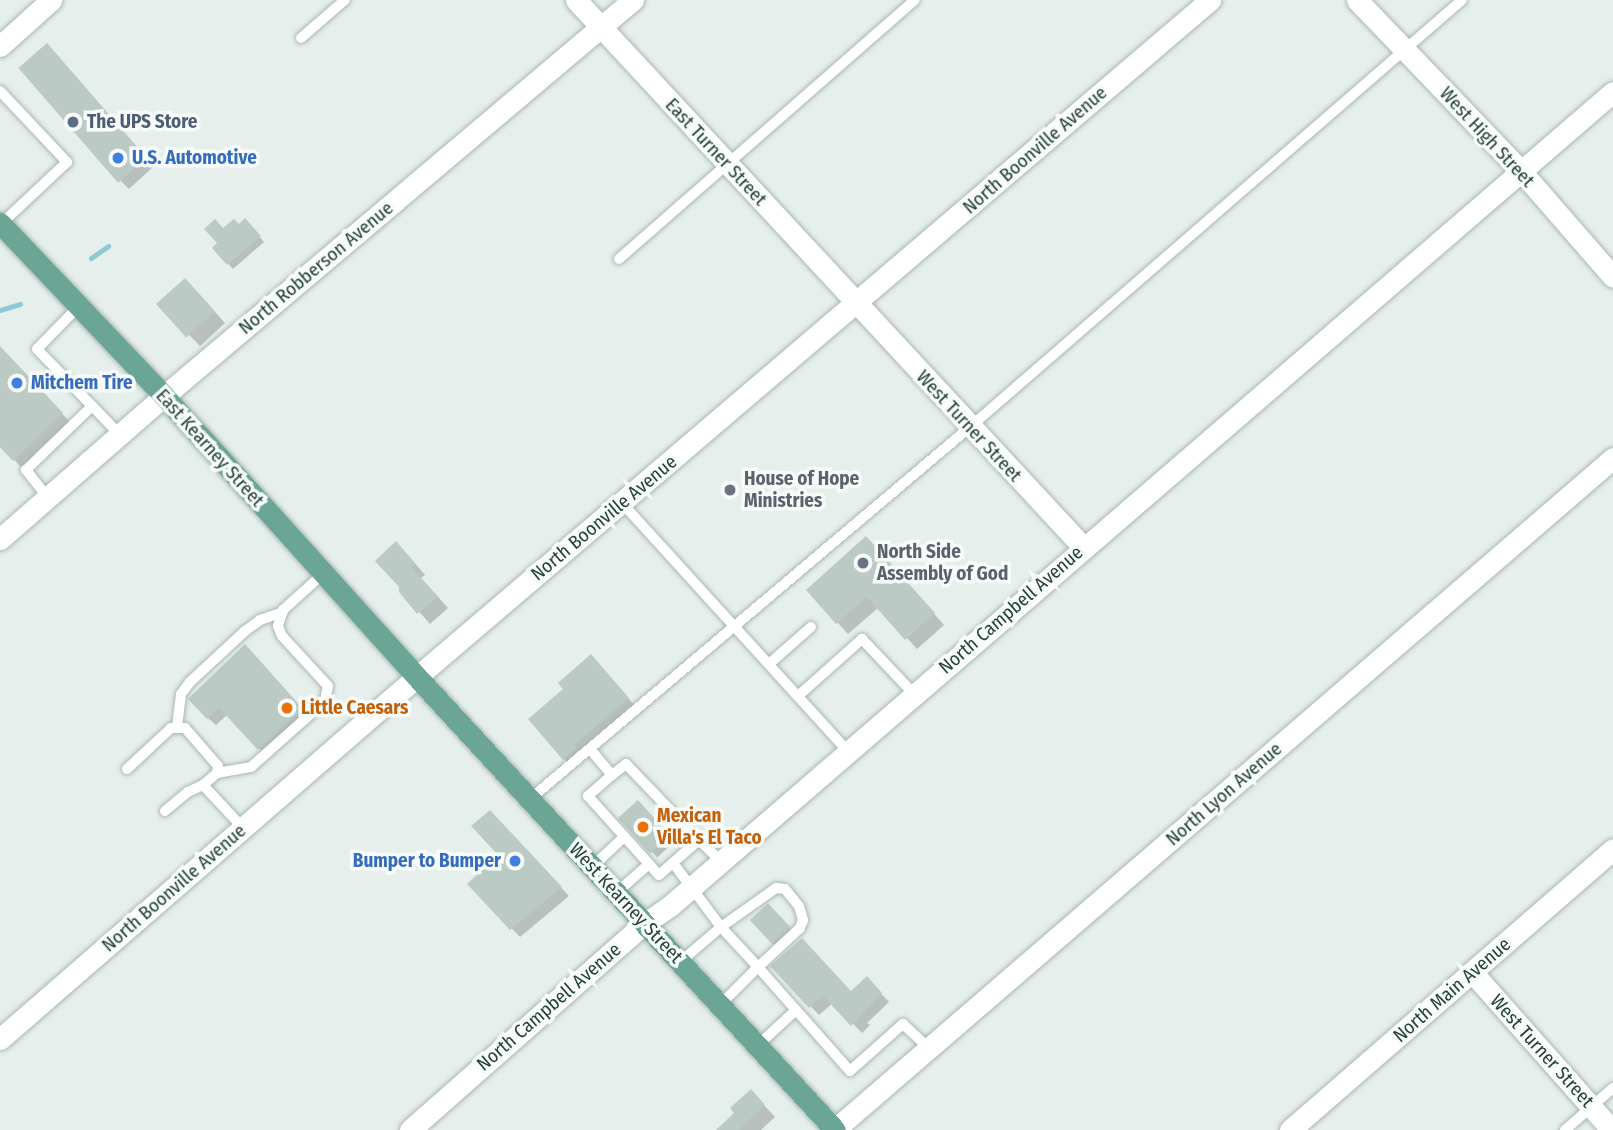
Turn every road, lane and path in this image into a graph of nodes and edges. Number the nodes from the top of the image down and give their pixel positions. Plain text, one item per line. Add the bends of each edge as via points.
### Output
1 (51, 0) edge
2 (345, 0) edge
3 (576, 0) edge
4 (633, 0) edge
5 (915, 0) edge
6 (1210, 0) edge
7 (1357, 0) edge
8 (1462, 0) edge
9 (601, 27) junction
10 (301, 38) dead end
11 (0, 46) edge
12 (1405, 50) junction
13 (0, 92) edge
14 (1613, 92) edge
15 (726, 164) junction
16 (1521, 171) junction
17 (0, 223) edge
18 (619, 258) dead end
19 (1613, 277) edge
20 (855, 305) junction
21 (79, 306) junction
22 (164, 396) junction
23 (92, 406) junction
24 (970, 427) junction
25 (120, 435) junction
26 (1613, 458) edge
27 (48, 498) junction
28 (622, 503) junction
29 (0, 539) edge
30 (1083, 547) junction
31 (324, 573) junction
32 (283, 612) junction
33 (734, 627) junction
34 (811, 627) dead end
35 (769, 664) junction
36 (417, 677) junction
37 (914, 694) junction
38 (797, 696) junction
39 (177, 727) junction
40 (590, 749) junction
41 (848, 751) junction
42 (127, 769) dead end
43 (217, 773) junction
44 (612, 775) junction
45 (203, 785) junction
46 (530, 799) junction
47 (165, 811) dead end
48 (243, 828) junction
49 (624, 837) junction
50 (699, 840) junction
51 (1613, 849) edge
52 (721, 861) junction
53 (673, 863) junction
54 (649, 864) junction
55 (592, 867) junction
56 (691, 888) junction
57 (616, 893) junction
58 (644, 924) junction
59 (721, 927) junction
60 (680, 962) junction
61 (758, 967) junction
62 (1472, 972) junction
63 (720, 1005) junction
64 (796, 1010) junction
65 (0, 1039) edge
66 (757, 1046) junction
67 (929, 1048) junction
68 (1613, 1088) edge
69 (1591, 1107) junction
70 (410, 1130) edge
71 (834, 1130) edge
72 (1290, 1130) edge
73 (1564, 1130) edge
74 (1612, 1130) edge

1 - 11 street
2 - 10 lane
3 - 9 street, East Turner Street
4 - 9 street, North Robberson Avenue
5 - 15 lane
6 - 20 street, North Boonville Avenue
7 - 12 street, West High Street
8 - 12 lane
9 - 15 street, East Turner Street
9 - 22 street, North Robberson Avenue
12 - 16 street, West High Street
12 - 24 lane
13 - 17 lane via 67,162
14 - 16 street, North Campbell Avenue
15 - 18 lane
15 - 20 street, East Turner Street
16 - 19 street, West High Street
16 - 30 street, North Campbell Avenue
17 - 21 main road, East Kearney Street
20 - 24 street, West Turner Street
20 - 28 street, North Boonville Avenue
21 - 22 main road, East Kearney Street
21 - 23 lane via 37,349
22 - 25 street, North Robberson Avenue
22 - 31 main road, East Kearney Street
23 - 25 lane
23 - 27 lane via 26,470
24 - 30 street, West Turner Street
24 - 33 lane
25 - 27 street, North Robberson Avenue
26 - 67 street, North Lyon Avenue
27 - 29 street, North Robberson Avenue
28 - 33 lane
28 - 36 street, North Boonville Avenue
30 - 37 street, North Campbell Avenue
31 - 32 lane
31 - 36 main road, East Kearney Street
32 - 39 lane via 245,631 190,682 181,694
32 - 43 lane via 278,626 282,636 328,686 325,701 251,767
33 - 35 lane
33 - 40 lane
34 - 35 lane
35 - 38 lane
36 - 46 main road, West Kearney Street
36 - 48 street, North Boonville Avenue
37 - 38 lane via 862,639
37 - 41 street, North Campbell Avenue
38 - 41 lane
39 - 42 lane
39 - 43 lane via 185,728 214,760
40 - 44 lane
40 - 46 lane
41 - 52 street, North Campbell Avenue
43 - 45 lane
44 - 49 lane via 588,796
44 - 50 lane via 626,764
45 - 47 lane
45 - 48 lane
46 - 55 main road, West Kearney Street
48 - 65 street, North Boonville Avenue
49 - 54 lane
49 - 55 lane
50 - 52 lane
50 - 53 lane
51 - 62 street, North Main Avenue
52 - 56 street, North Campbell Avenue
53 - 54 lane via 659,875
53 - 56 lane
54 - 57 lane
55 - 57 main road, West Kearney Street
56 - 58 street, North Campbell Avenue
56 - 59 lane
57 - 58 main road, West Kearney Street
58 - 60 main road, West Kearney Street
58 - 70 street, North Campbell Avenue
59 - 60 lane
59 - 61 lane
59 - 61 lane via 767,891 785,890 799,906 803,920
60 - 63 main road, West Kearney Street
61 - 63 lane
61 - 64 lane
62 - 69 street, West Turner Street
62 - 72 street, North Main Avenue
63 - 66 main road, West Kearney Street
64 - 66 lane
64 - 67 lane via 850,1071 903,1024
66 - 71 main road, West Kearney Street
67 - 71 street, North Lyon Avenue
68 - 69 lane
69 - 73 lane
69 - 74 street, West Turner Street

